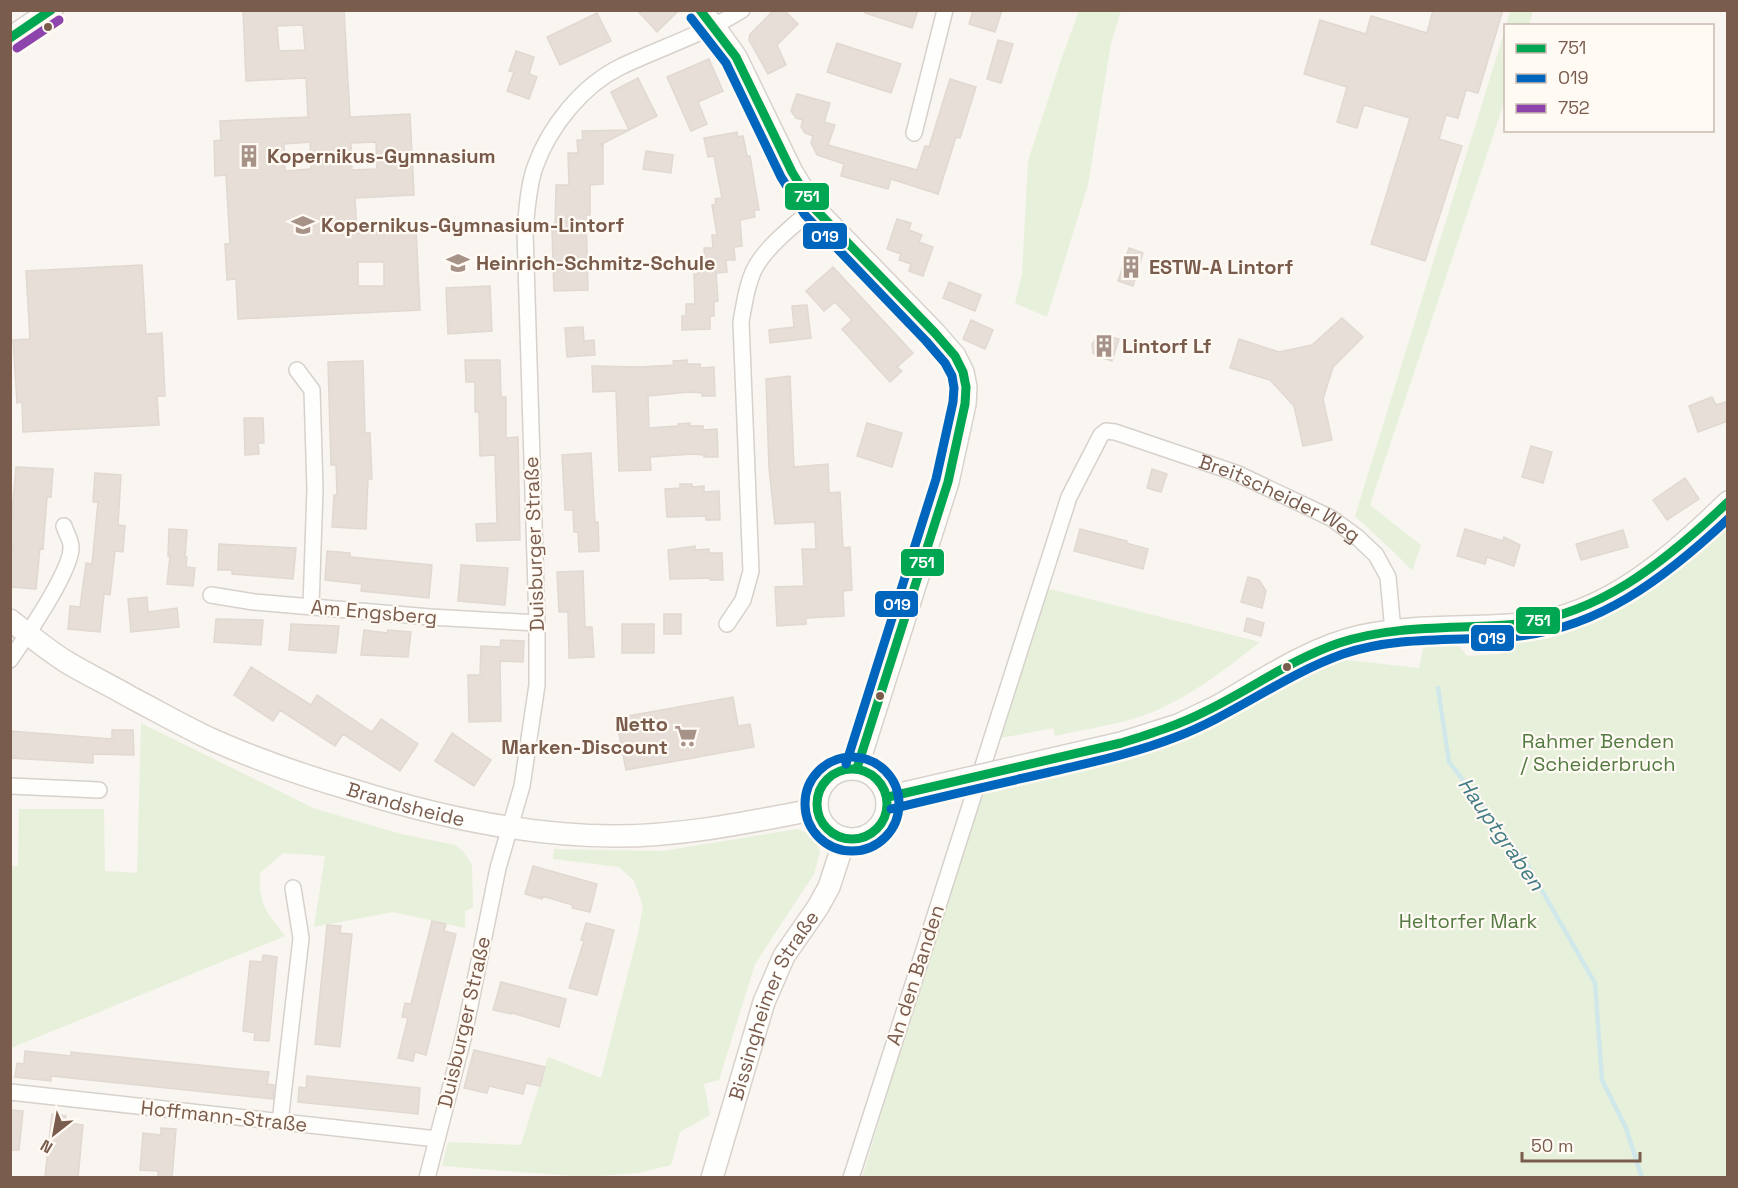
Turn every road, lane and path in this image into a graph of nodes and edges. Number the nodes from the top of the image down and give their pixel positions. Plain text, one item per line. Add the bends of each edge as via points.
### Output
1 (52, 10) edge
2 (742, 10) edge
3 (945, 10) edge
4 (706, 18) edge
5 (10, 38) edge
6 (914, 133) dead end
7 (814, 208) junction
8 (297, 370) dead end
9 (1101, 435) joint
10 (1728, 502) edge
11 (64, 526) dead end
12 (211, 595) dead end
13 (311, 606) junction
14 (10, 620) edge
15 (537, 623) junction
16 (727, 624) dead end
17 (1393, 631) junction
18 (28, 634) junction
19 (10, 660) edge
20 (857, 768) junction
21 (10, 786) edge
22 (99, 790) dead end
23 (896, 795) junction
24 (817, 809) junction
25 (508, 829) junction
26 (845, 838) junction
27 (293, 888) dead end
28 (10, 1092) edge
29 (280, 1122) junction
30 (437, 1139) junction
31 (427, 1178) edge
32 (712, 1178) edge
33 (851, 1178) edge

1 - 5 main road
2 - 4 street, Duisburger Straße
3 - 6 street
4 - 7 main road via 736,57 792,172
4 - 15 street, Duisburger Straße via 618,68 586,91 548,139 535,168 525,231
7 - 16 street via 777,240 754,270 745,298 741,322 751,571 743,600
7 - 20 main road via 942,340 955,356 966,387 948,482
8 - 13 street via 312,390 315,489
9 - 17 street, Breitscheider Weg via 1114,432 1236,473 1331,518 1376,555 1388,578
9 - 33 street, An den Banden via 1069,497
10 - 17 main road via 1658,566 1573,612 1527,624
11 - 18 street via 72,547 68,565
12 - 13 street, Am Engsberg
13 - 15 street, Am Engsberg
14 - 18 main road, Brandsheide
15 - 25 street, Duisburger Straße via 535,702 522,786
17 - 23 main road, bridge via 1360,636 1314,653 1178,725 1121,743
18 - 19 street
18 - 25 main road, Brandsheide via 64,660 159,712 256,758 385,800
20 - 23 main road
20 - 24 main road via 845,768 826,779 820,788
21 - 22 street
23 - 26 main road via 882,824 872,833 859,839
24 - 25 main road, Brandsheide via 701,831 656,835 603,836
24 - 26 main road via 827,828
25 - 30 street, Duisburger Straße via 464,1035
26 - 32 main road, Bissingheimer Straße via 829,887 784,956 764,1002
27 - 29 street via 301,938
28 - 29 street, Hoffmann-Straße
29 - 30 street, Hoffmann-Straße
30 - 31 street, Duisburger Straße

